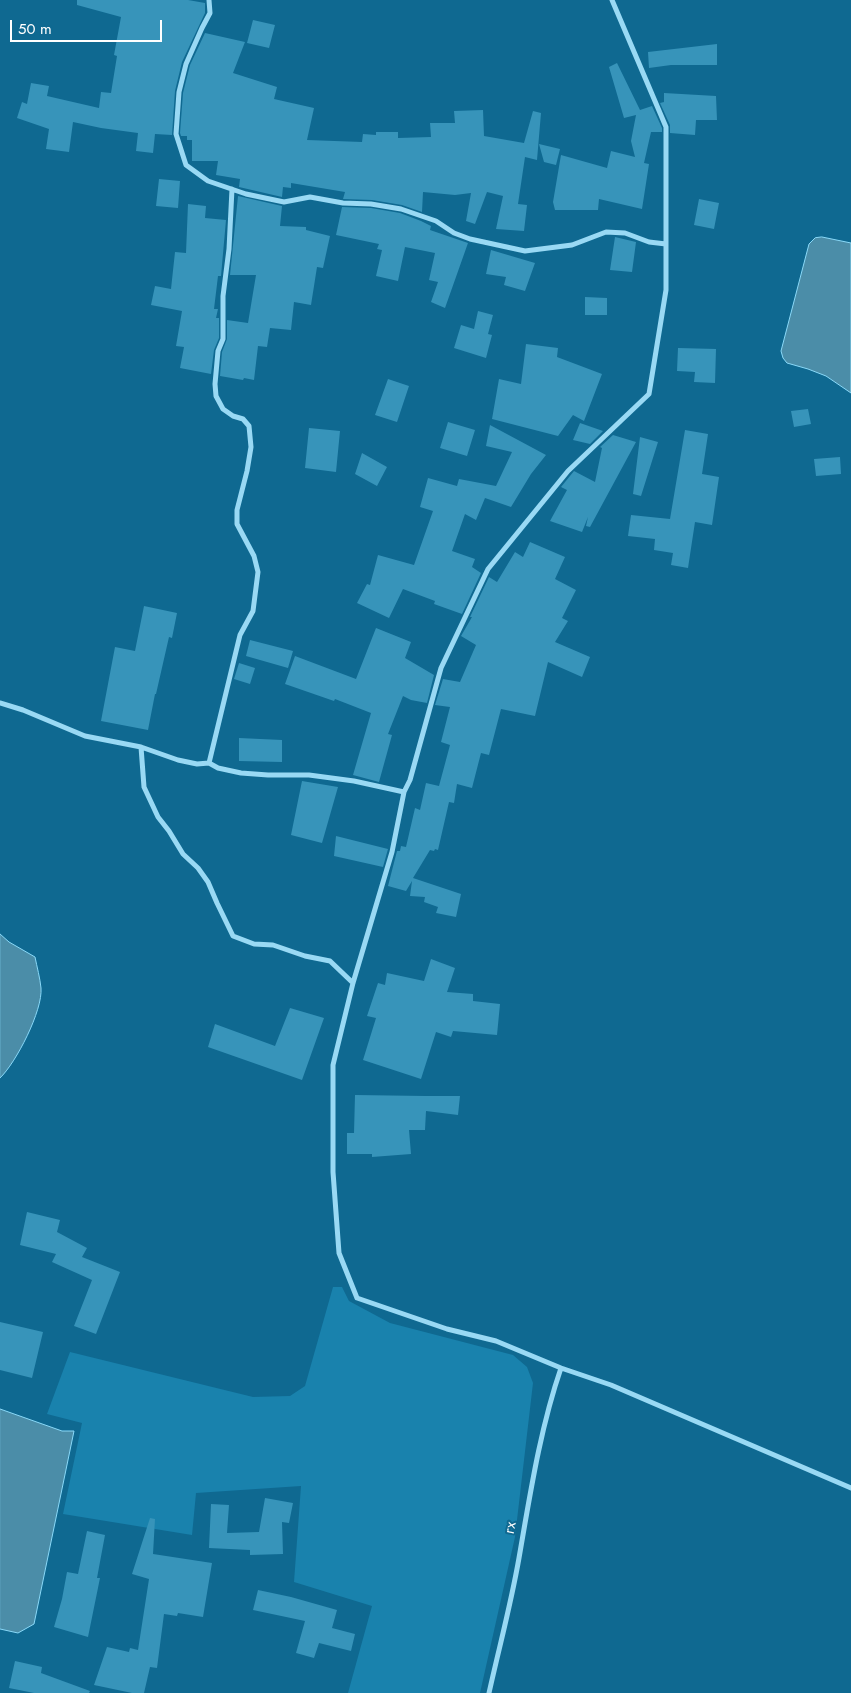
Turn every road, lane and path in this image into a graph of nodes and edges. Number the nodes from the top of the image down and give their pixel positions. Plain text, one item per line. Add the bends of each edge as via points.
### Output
1 (209, 0) edge
2 (612, 0) edge
3 (232, 189) junction
4 (666, 244) junction
5 (0, 703) edge
6 (140, 747) junction
7 (209, 763) junction
8 (404, 792) junction
9 (353, 984) junction
10 (561, 1368) junction
11 (851, 1488) edge
12 (489, 1693) edge

1 - 3 street via 210,13 186,64 176,134 186,165 208,181
2 - 4 street via 666,127
3 - 4 street via 284,202 310,197 343,204 401,208 470,239 525,251 572,245 606,232 625,232 649,242
3 - 7 street via 223,296 223,339 218,351 215,384 216,396 223,408 250,426 251,447 237,510 237,524 254,556 258,572 253,611 240,635
4 - 8 street via 666,290 649,394 568,471 488,569 441,668
5 - 6 street via 85,736
6 - 7 street via 178,760
6 - 9 street via 144,787 158,817 183,854 208,882 233,936 254,944 272,945 330,961
7 - 8 street via 241,773 309,775
8 - 9 street via 392,852
9 - 10 street via 333,1065 333,1172 339,1253 357,1298 447,1329 496,1341
10 - 11 street via 611,1385
10 - 12 street, rx via 543,1431

